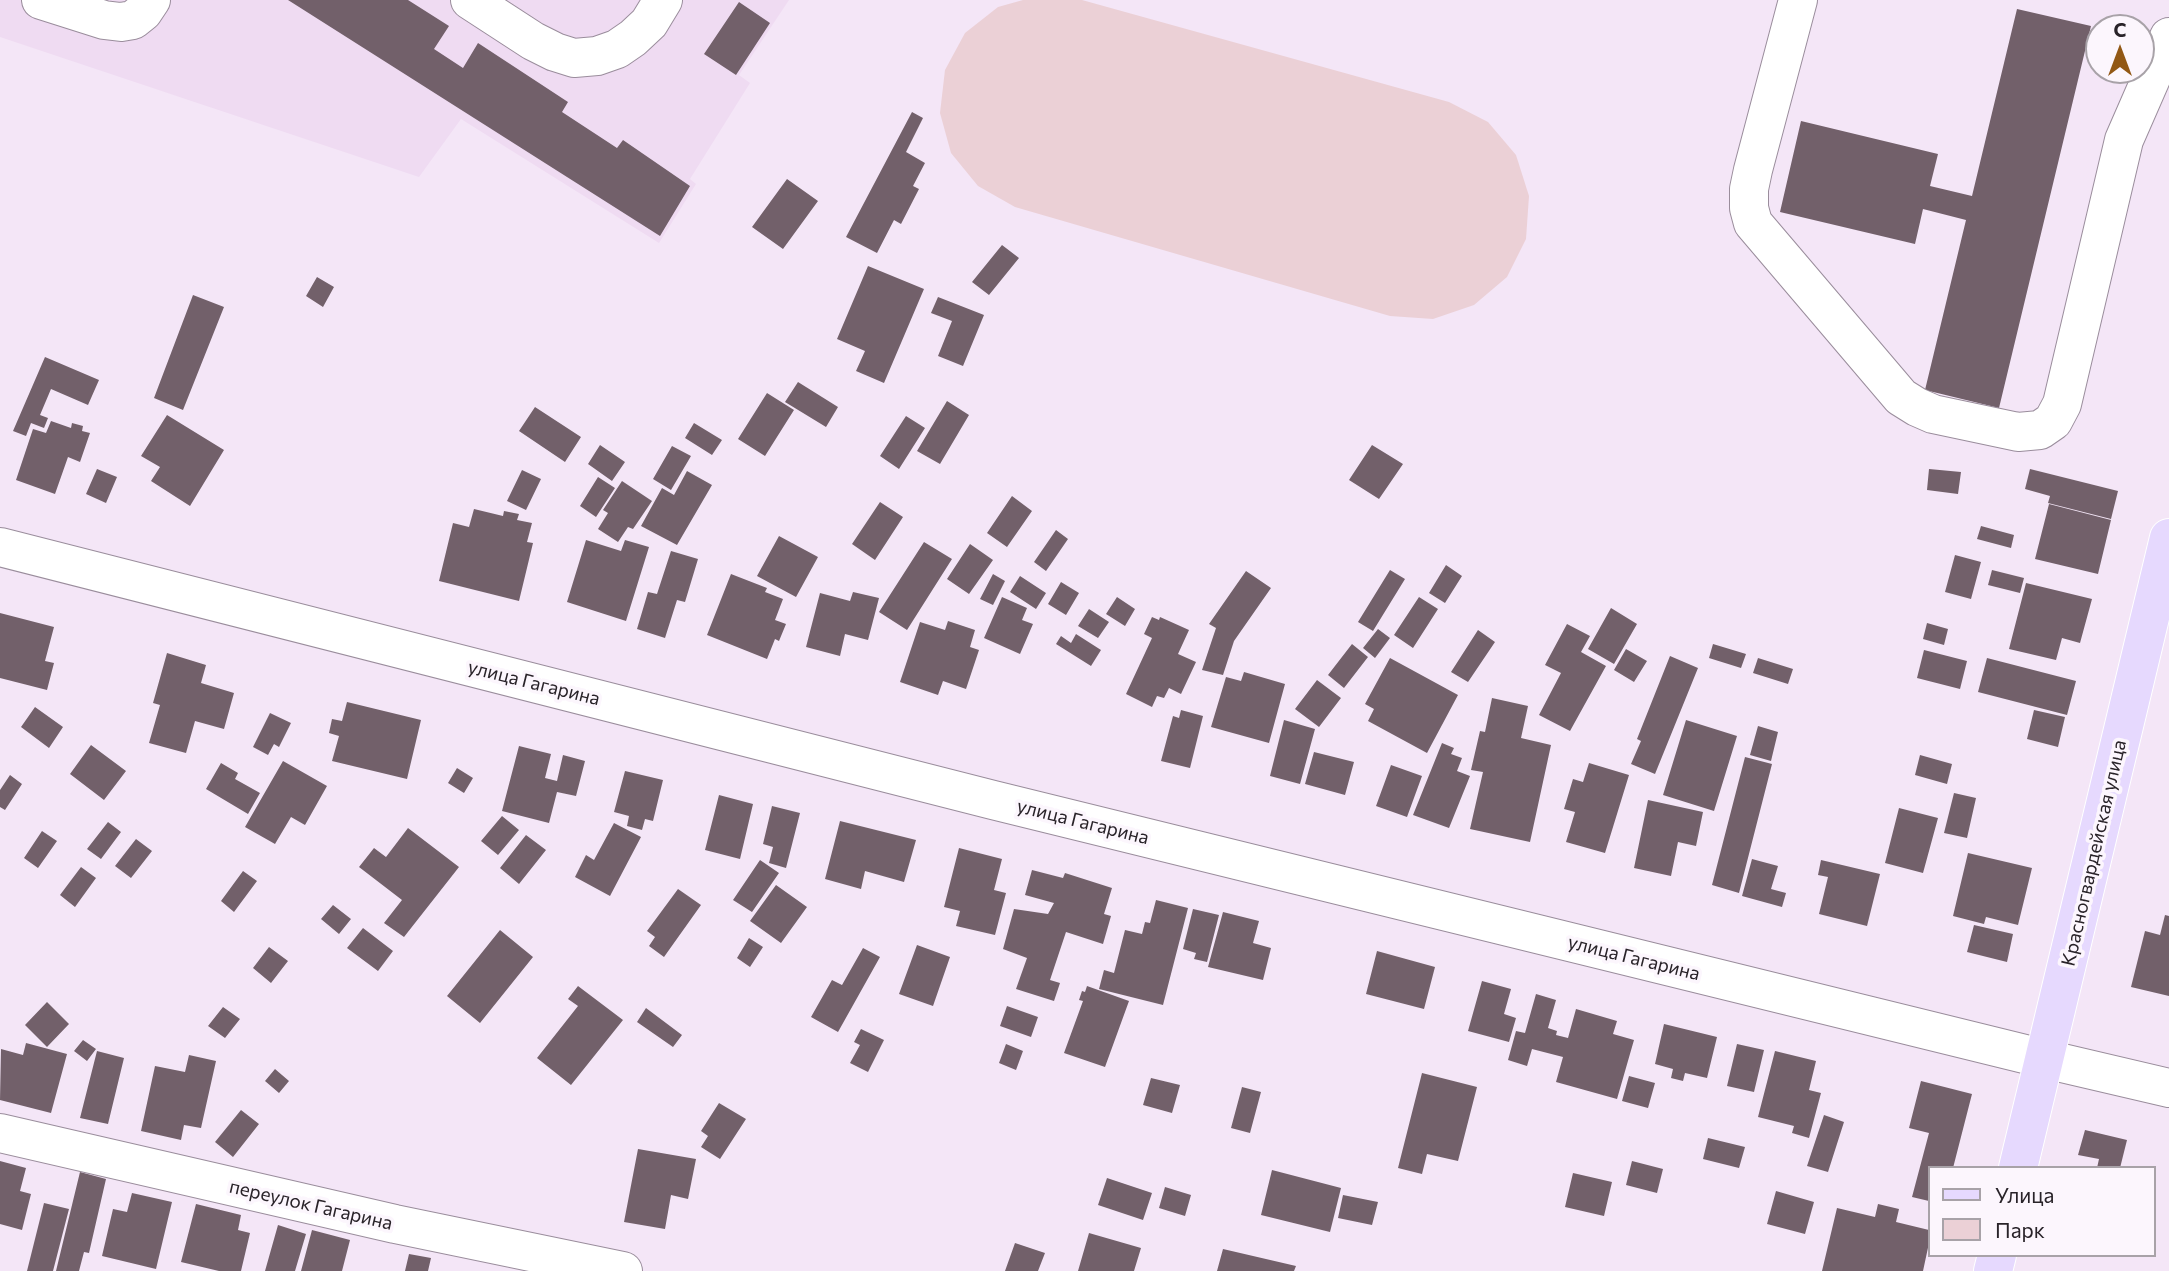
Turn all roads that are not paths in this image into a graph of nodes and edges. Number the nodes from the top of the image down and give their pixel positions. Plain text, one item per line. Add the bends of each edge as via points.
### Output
1 (41, 0) edge
2 (151, 0) edge
3 (470, 0) edge
4 (663, 0) edge
5 (1798, 0) edge
6 (2169, 37) edge
7 (2169, 538) edge
8 (0, 547) edge
9 (2045, 1059) junction
10 (2169, 1087) edge
11 (0, 1133) edge
12 (2018, 1166) edge
13 (623, 1271) edge

1 - 2 street via 121,22 144,12
3 - 4 street via 533,41 575,58 597,56 634,38
5 - 6 street via 1753,170 1749,208 1753,223 1901,397 1933,414 2018,432 2040,430 2053,421 2062,404 2124,140
7 - 9 main road, Красногвардейская улица
8 - 9 street, улица Гагарина via 980,797
9 - 10 street, улица Гагарина
9 - 12 main road, Красногвардейская улица
11 - 13 street, переулок Гагарина

